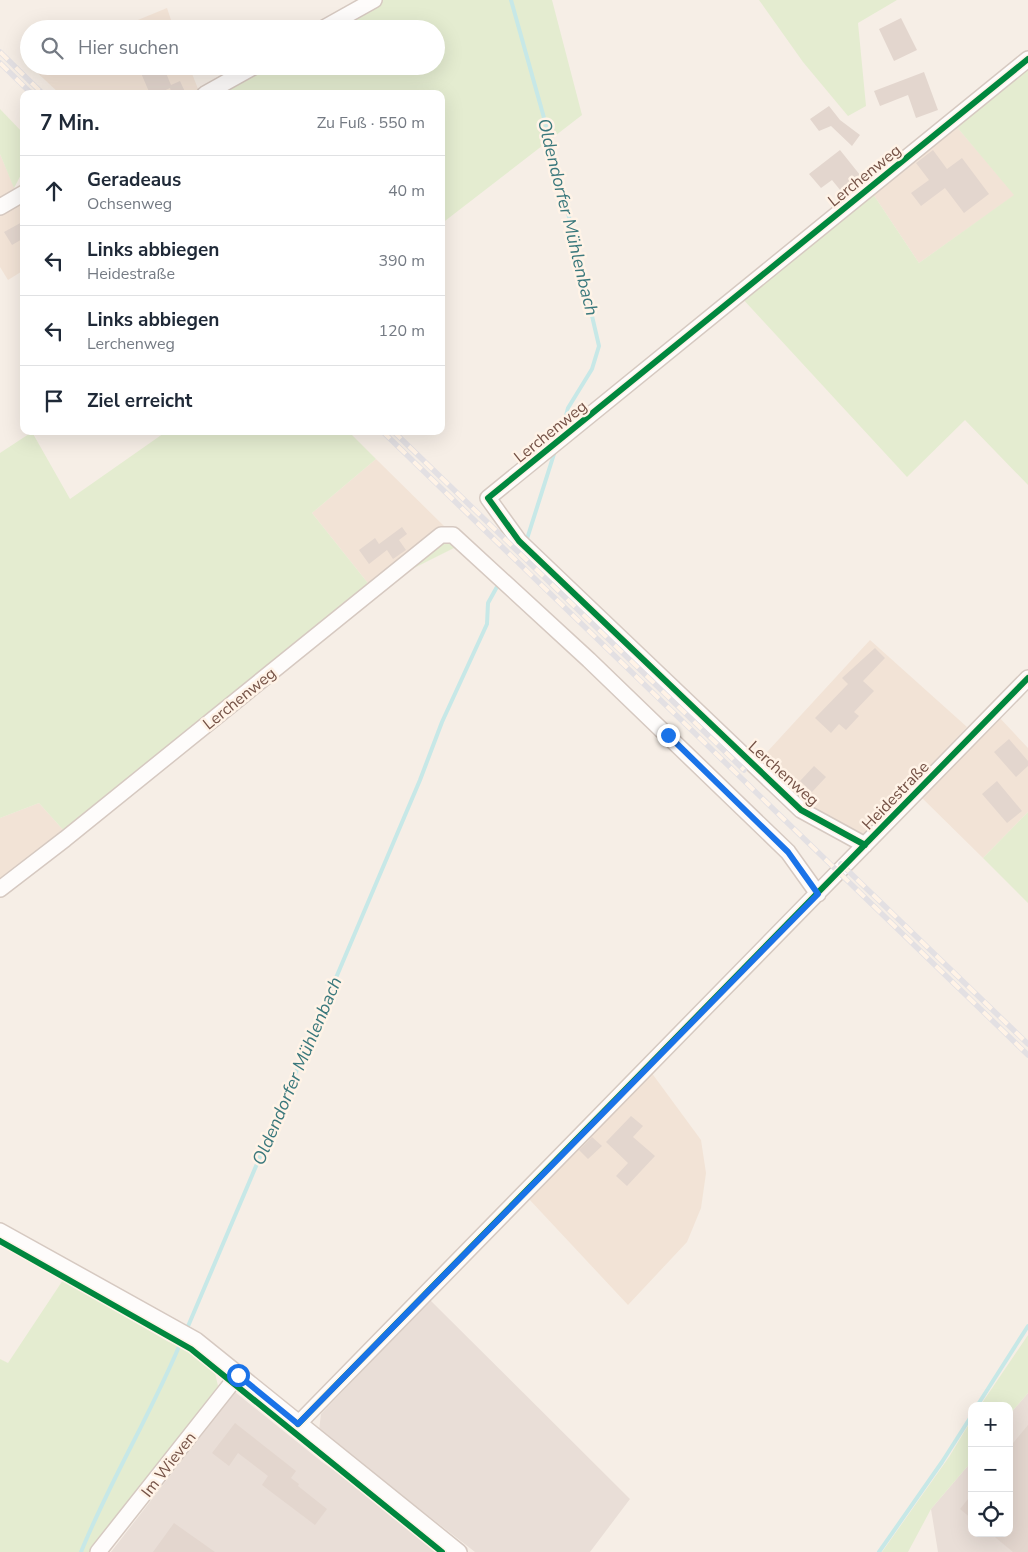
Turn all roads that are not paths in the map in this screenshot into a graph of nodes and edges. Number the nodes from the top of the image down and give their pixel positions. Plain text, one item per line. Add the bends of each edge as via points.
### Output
1 (374, 0) edge
2 (338, 20) edge
3 (1028, 59) edge
4 (239, 75) edge
5 (213, 90) edge
6 (20, 195) edge
7 (0, 207) edge
8 (1028, 678) edge
9 (865, 845) junction
10 (0, 889) edge
11 (818, 894) junction
12 (0, 1231) edge
13 (238, 1375) junction
14 (298, 1424) junction
15 (98, 1552) edge
16 (459, 1552) edge

1 - 2 street
3 - 9 street, Lerchenweg via 488,498 519,541 801,810
4 - 5 street
6 - 7 street
8 - 9 street, Heidestraße
9 - 11 street, Heidestraße
10 - 11 street, Lerchenweg via 441,535 453,535 603,673 788,852
11 - 14 street, Heidestraße
12 - 13 street via 196,1340
13 - 14 street
13 - 15 street, Im Wieven
14 - 16 street

